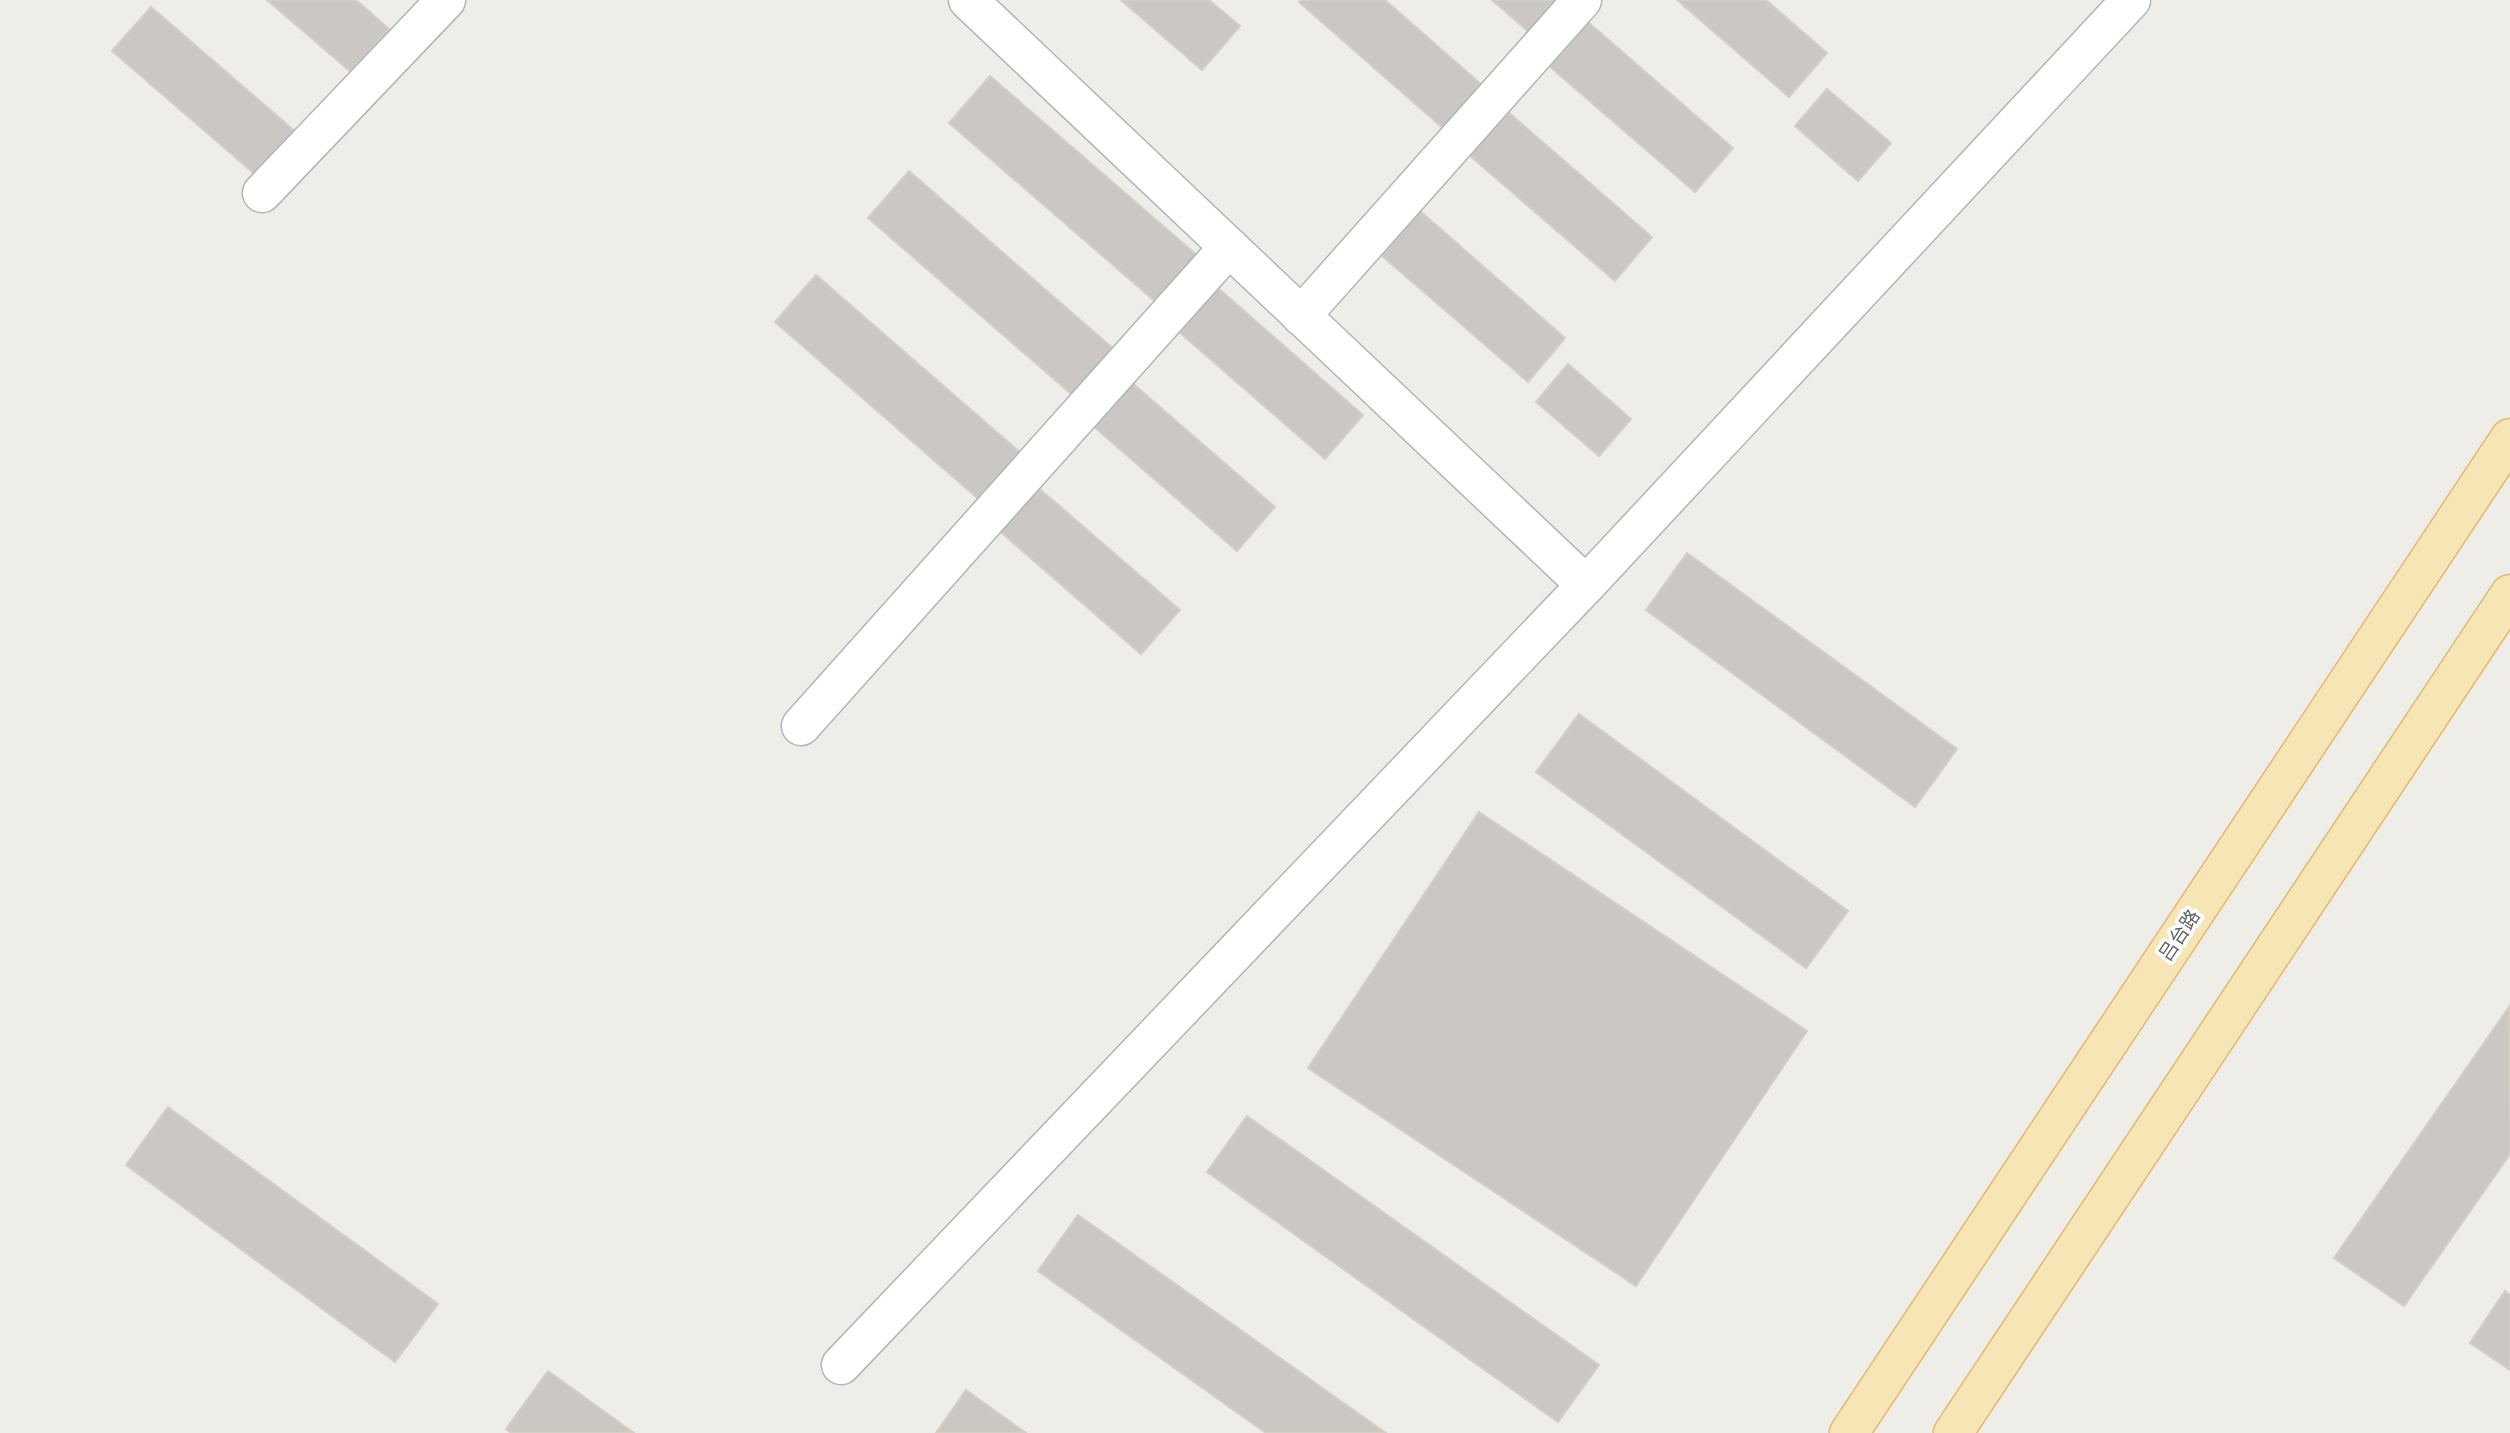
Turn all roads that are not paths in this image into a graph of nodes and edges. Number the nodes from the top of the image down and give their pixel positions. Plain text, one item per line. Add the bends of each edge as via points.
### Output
1 (446, 0) edge
2 (968, 0) edge
3 (1582, 0) edge
4 (2131, 0) edge
5 (262, 193) dead end
6 (1229, 247) junction
7 (1301, 316) junction
8 (2510, 438) edge
9 (1586, 585) junction
10 (2510, 594) edge
11 (801, 726) dead end
12 (841, 1365) dead end
13 (1849, 1433) edge
14 (1953, 1433) edge

1 - 5 street
2 - 6 street
3 - 7 street
4 - 9 street
6 - 7 street
6 - 11 street
7 - 9 street
8 - 13 main road, 吕台路
9 - 12 street
10 - 14 main road

